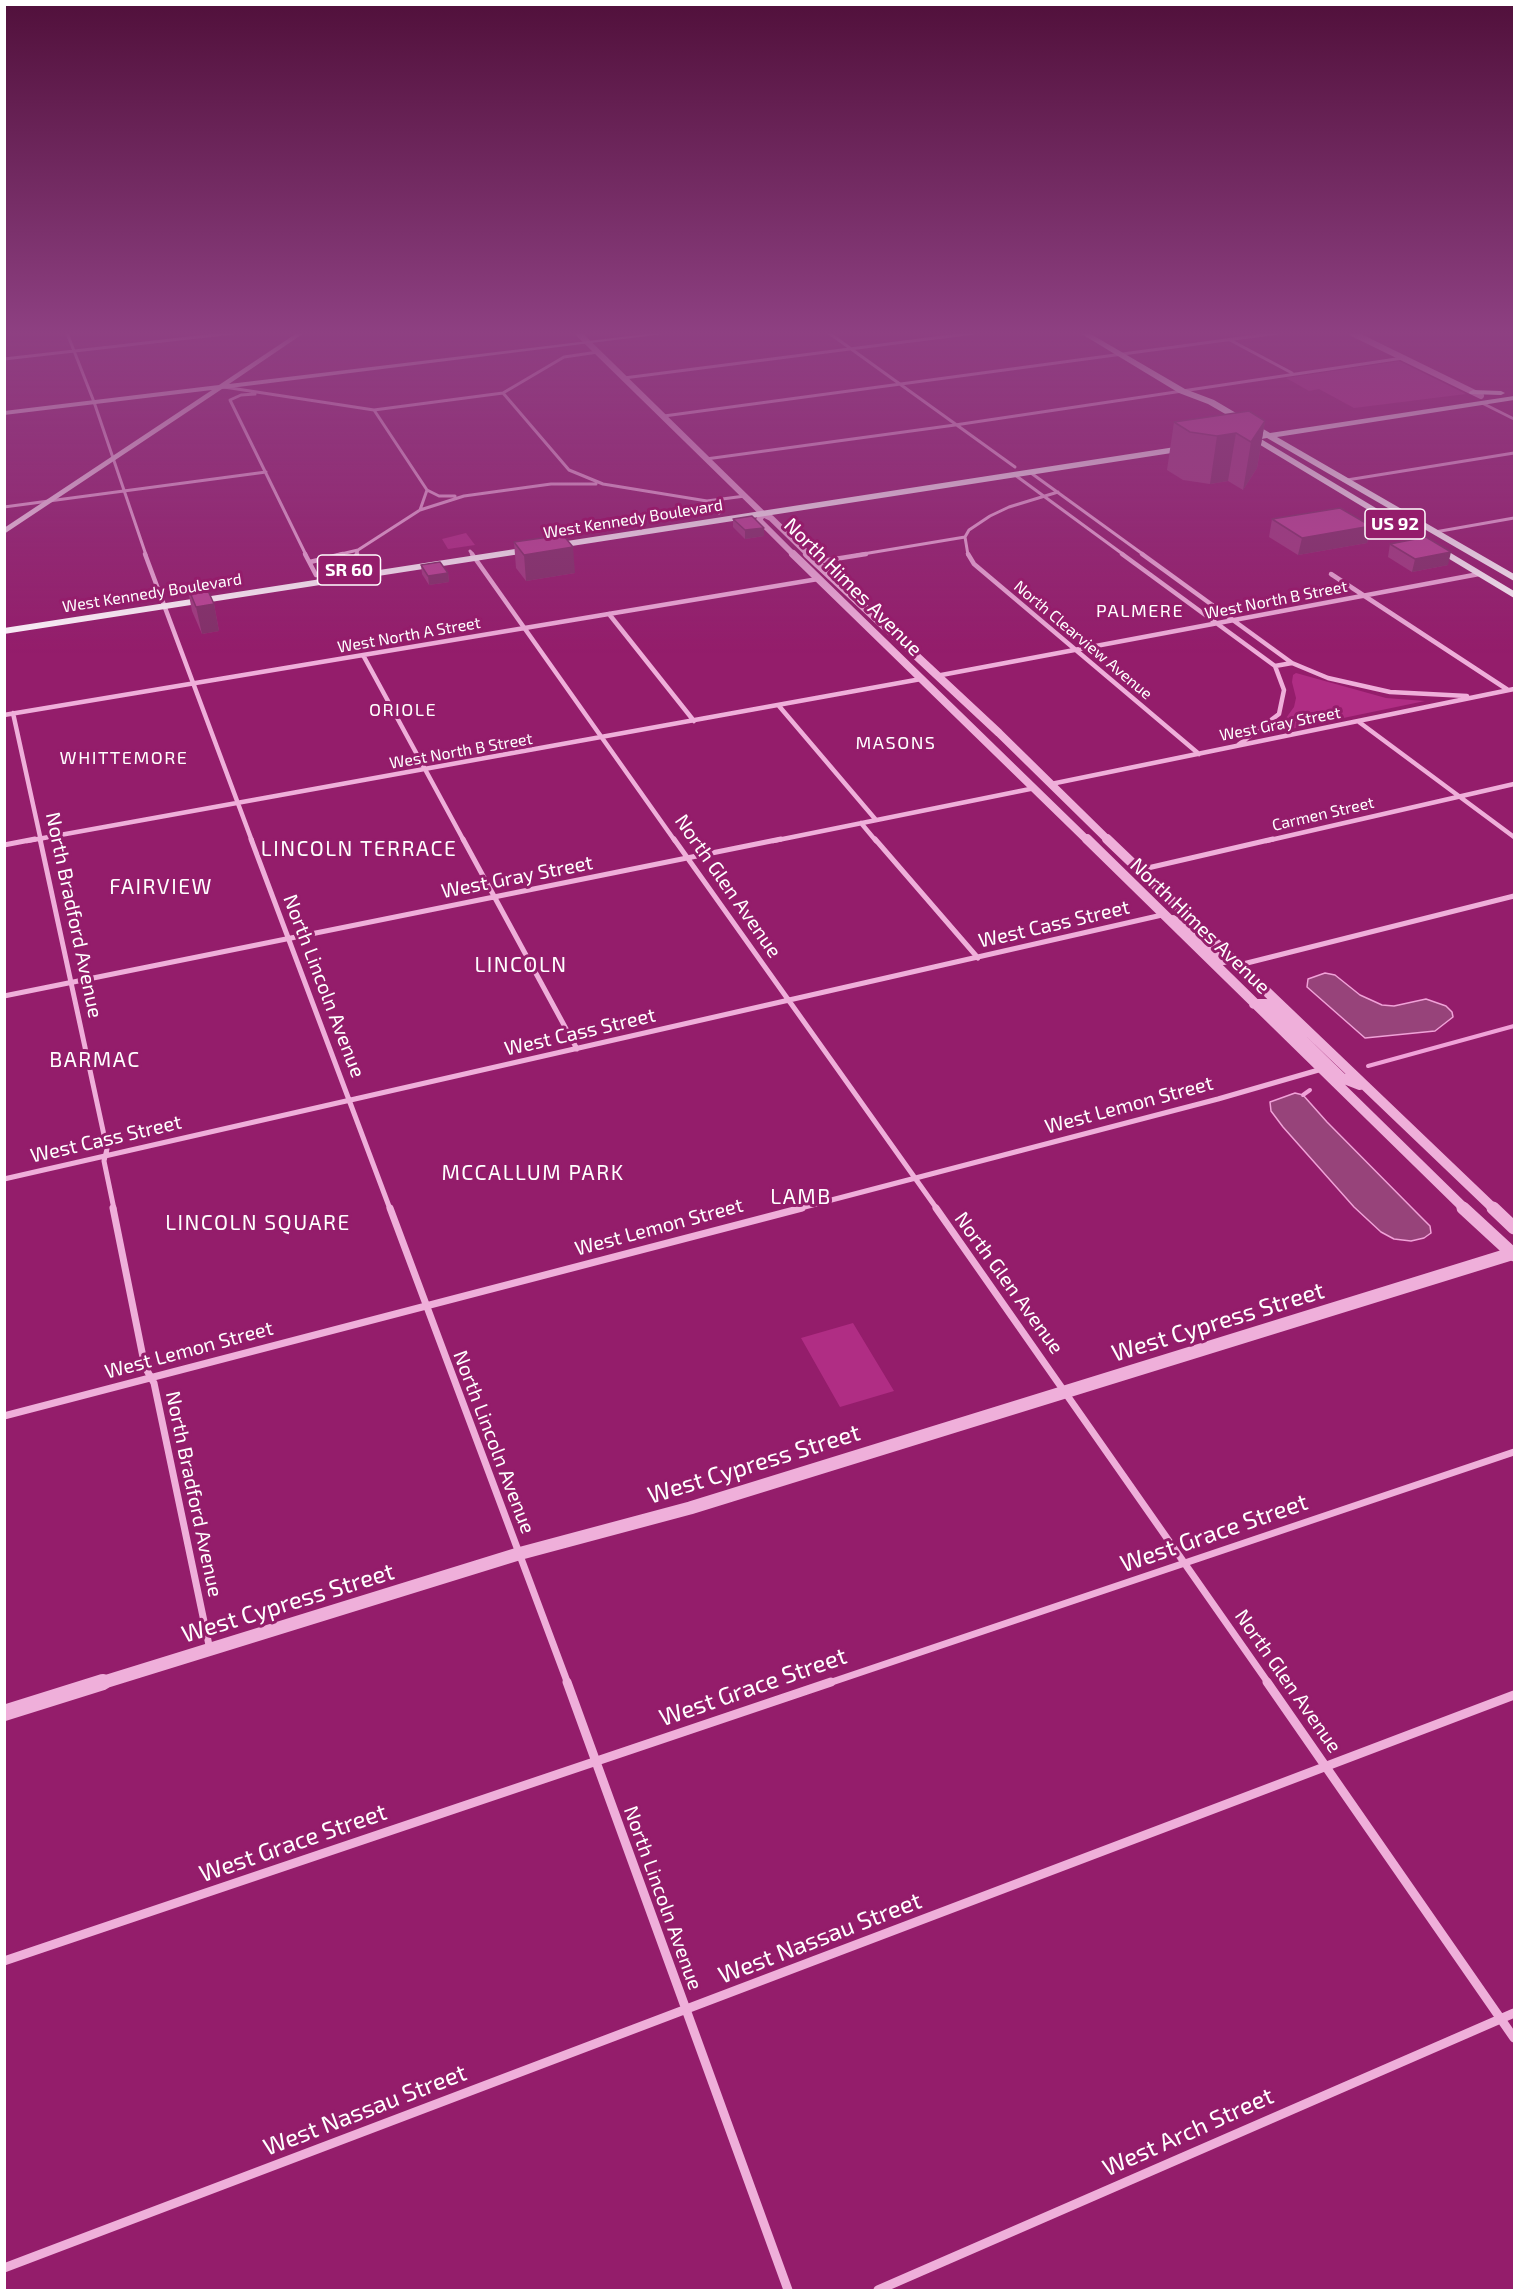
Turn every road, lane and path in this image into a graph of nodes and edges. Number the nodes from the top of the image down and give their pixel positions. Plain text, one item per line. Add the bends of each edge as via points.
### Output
1 (107, 440) edge
2 (143, 440) edge
3 (250, 440) edge
4 (394, 440) edge
5 (543, 440) edge
6 (688, 440) edge
7 (845, 440) edge
8 (975, 440) edge
9 (1256, 440) edge
10 (1278, 440) edge
11 (1190, 441) edge
12 (1203, 446) edge
13 (1515, 453) edge
14 (114, 459) junction
15 (706, 459) junction
16 (569, 470) junction
17 (1015, 471) junction
18 (266, 472) junction
19 (1031, 473) junction
20 (568, 476) dead end
21 (562, 480) dead end
22 (1347, 480) junction
23 (551, 484) junction
24 (603, 484) junction
25 (427, 490) junction
26 (124, 491) junction
27 (1058, 492) junction
28 (464, 496) junction
29 (745, 496) junction
30 (1045, 497) junction
31 (51, 501) junction
32 (707, 501) junction
33 (4, 507) edge
34 (420, 510) junction
35 (759, 511) junction
36 (719, 513) junction
37 (1515, 518) edge
38 (4, 532) edge
39 (1435, 532) junction
40 (965, 537) junction
41 (1425, 542) junction
42 (358, 550) junction
43 (473, 555) junction
44 (310, 562) junction
45 (816, 562) junction
46 (1153, 563) junction
47 (1139, 565) junction
48 (1492, 565) junction
49 (359, 568) junction
50 (1331, 574) dead end
51 (1479, 574) junction
52 (316, 575) junction
53 (1172, 577) junction
54 (1515, 578) edge
55 (818, 579) junction
56 (1157, 580) junction
57 (1513, 594) edge
58 (1365, 596) junction
59 (162, 603) junction
60 (609, 614) junction
61 (1231, 621) junction
62 (4, 623) edge
63 (1217, 624) junction
64 (524, 628) junction
65 (4, 632) edge
66 (1076, 650) junction
67 (363, 655) junction
68 (1292, 663) junction
69 (1275, 666) junction
70 (936, 676) junction
71 (921, 679) junction
72 (192, 683) junction
73 (1515, 688) edge
74 (1508, 690) junction
75 (1479, 696) junction
76 (779, 706) junction
77 (13, 713) junction
78 (4, 715) edge
79 (694, 721) junction
80 (1359, 722) junction
81 (602, 737) junction
82 (985, 739) junction
83 (1235, 747) junction
84 (1199, 754) junction
85 (425, 769) junction
86 (1052, 784) junction
87 (1515, 784) edge
88 (1035, 788) junction
89 (1461, 796) junction
90 (237, 803) junction
91 (876, 820) junction
92 (861, 823) junction
93 (1515, 837) edge
94 (41, 838) junction
95 (4, 845) edge
96 (1114, 847) junction
97 (688, 858) junction
98 (1138, 870) junction
99 (1515, 896) edge
100 (495, 897) junction
101 (1162, 915) junction
102 (288, 939) junction
103 (978, 958) junction
104 (1238, 965) junction
105 (71, 983) junction
106 (4, 996) edge
107 (790, 1001) junction
108 (1254, 1004) junction
109 (577, 1049) junction
110 (1322, 1069) junction
111 (1366, 1088) junction
112 (350, 1101) junction
113 (105, 1156) junction
114 (913, 1178) junction
115 (4, 1179) edge
116 (1515, 1228) edge
117 (1514, 1254) edge
118 (425, 1305) junction
119 (150, 1377) junction
120 (1067, 1393) junction
121 (4, 1416) edge
122 (1515, 1452) edge
123 (518, 1554) junction
124 (1186, 1563) junction
125 (210, 1651) junction
126 (1515, 1695) edge
127 (4, 1713) edge
128 (597, 1760) junction
129 (1327, 1766) junction
130 (4, 1961) edge
131 (686, 2010) junction
132 (1515, 2013) edge
133 (1501, 2019) junction
134 (1515, 2038) edge
135 (4, 2268) edge
136 (788, 2290) edge
137 (878, 2290) edge

1 - 14 street, North Lincoln Avenue
2 - 14 main road
3 - 18 street
4 - 25 street
5 - 16 street
6 - 15 street
7 - 15 street
8 - 17 street
9 - 41 main road, US 92
10 - 22 main road, US 92
11 - 17 main road, West Kennedy Boulevard / SR 60
12 - 19 main road, West Kennedy Boulevard / SR 60
13 - 22 street
14 - 26 street, North Lincoln Avenue
14 - 31 main road
15 - 29 street
16 - 20 street
16 - 24 street
17 - 19 main road, West Kennedy Boulevard / SR 60
17 - 30 street
17 - 35 main road, West Kennedy Boulevard / SR 60
17 - 35 main road, West Kennedy Boulevard / SR 60 via 941,487
18 - 26 street
18 - 44 street
19 - 27 street
21 - 23 street
22 - 39 main road, US 92
23 - 24 street
23 - 28 street
24 - 32 street
25 - 28 street via 439,496
25 - 34 street
26 - 31 street
26 - 59 street, North Lincoln Avenue
27 - 30 street
27 - 46 street
28 - 34 street
29 - 32 street
29 - 35 street
30 - 40 street via 990,516
30 - 47 street
31 - 33 street
31 - 38 main road
32 - 36 street
34 - 42 street
35 - 36 main road, West Kennedy Boulevard / SR 60
35 - 43 main road, West Kennedy Boulevard / SR 60
35 - 45 street, North Himes Avenue
35 - 55 street, North Himes Avenue via 759,520
36 - 43 main road, West Kennedy Boulevard / SR 60
37 - 39 street
39 - 48 main road, US 92
40 - 45 street
40 - 66 street, North Clearview Avenue via 974,564
41 - 48 main road
41 - 51 main road, US 92
42 - 44 street
42 - 49 street via 354,560
43 - 49 main road, West Kennedy Boulevard / SR 60
43 - 59 main road, West Kennedy Boulevard / SR 60
43 - 64 street, North Glen Avenue
44 - 52 street
45 - 70 street, North Himes Avenue
46 - 47 street
46 - 53 street
47 - 56 street
48 - 54 main road, US 92
49 - 52 main road, West Kennedy Boulevard / SR 60
50 - 58 street
51 - 57 main road, US 92
51 - 58 street, West North B Street
52 - 59 main road, West Kennedy Boulevard / SR 60
53 - 56 street
53 - 61 street
55 - 60 street, West North A Street
55 - 71 street, North Himes Avenue
56 - 63 street
58 - 61 street, West North B Street
58 - 74 street
59 - 62 main road, West Kennedy Boulevard / SR 60
59 - 65 main road, West Kennedy Boulevard / SR 60
59 - 72 street, North Lincoln Avenue
60 - 64 street, West North A Street
60 - 79 street
61 - 63 street, West North B Street
61 - 68 street
63 - 66 street, West North B Street
63 - 69 street
64 - 67 street, West North A Street
64 - 81 street, North Glen Avenue
66 - 70 street, West North B Street
66 - 84 street, North Clearview Avenue
67 - 72 street, West North A Street
67 - 85 street
68 - 69 street
68 - 75 street via 1328,678 1390,692
69 - 83 street via 1284,690 1282,706 1278,714
70 - 86 street, North Himes Avenue
71 - 76 street, West North B Street
71 - 82 street, North Himes Avenue
72 - 77 street, West North A Street
72 - 90 street, North Lincoln Avenue
73 - 74 street, West Gray Street
74 - 75 street, West Gray Street
75 - 80 street, West Gray Street
76 - 79 street, West North B Street
76 - 91 street
77 - 78 street, West North A Street
77 - 94 street, North Bradford Avenue
79 - 81 street, West North B Street
80 - 83 street, West Gray Street
80 - 89 street
81 - 85 street, West North B Street
81 - 97 street, North Glen Avenue
82 - 86 street via 1002,747 1037,778
82 - 88 street, North Himes Avenue
83 - 84 street, West Gray Street
84 - 86 street, West Gray Street
85 - 90 street, West North B Street
85 - 100 street
86 - 96 street, North Himes Avenue
87 - 89 street, Carmen Street
88 - 91 street, West Gray Street
88 - 96 street via 1054,796 1100,841
88 - 101 street, North Himes Avenue
89 - 93 street
89 - 98 street, Carmen Street
90 - 94 street, West North B Street
90 - 102 street, North Lincoln Avenue
91 - 92 street, West Gray Street
92 - 97 street, West Gray Street
92 - 103 street
94 - 95 street, West North B Street
94 - 105 street, North Bradford Avenue
96 - 98 street, North Himes Avenue
97 - 100 street, West Gray Street
97 - 107 street, North Glen Avenue
98 - 104 street, North Himes Avenue
99 - 104 street
100 - 102 street, West Gray Street
100 - 109 street
101 - 103 street, West Cass Street
101 - 104 street via 1186,927 1225,961
101 - 108 street, North Himes Avenue
102 - 105 street, West Gray Street
102 - 112 street, North Lincoln Avenue
103 - 107 street, West Cass Street
104 - 111 street, North Himes Avenue
105 - 106 street, West Gray Street
105 - 113 street, North Bradford Avenue via 107,1149
107 - 109 street, West Cass Street
107 - 114 street, North Glen Avenue
108 - 110 street, North Himes Avenue
108 - 111 street via 1266,1004 1342,1078
109 - 112 street, West Cass Street
110 - 114 street, West Lemon Street
110 - 117 street, North Himes Avenue
111 - 116 street, North Himes Avenue
112 - 113 street, West Cass Street
112 - 118 street, North Lincoln Avenue
113 - 115 street, West Cass Street
113 - 119 street, North Bradford Avenue via 140,1345
114 - 118 street, West Lemon Street
114 - 120 street, North Glen Avenue
117 - 120 street, West Cypress Street
118 - 119 street, West Lemon Street
118 - 123 street, North Lincoln Avenue
119 - 121 street, West Lemon Street
119 - 125 street, North Bradford Avenue
120 - 123 street, West Cypress Street via 690,1508
120 - 124 street, North Glen Avenue
122 - 124 street, West Grace Street
123 - 125 street, West Cypress Street
123 - 128 street, North Lincoln Avenue
124 - 128 street, West Grace Street
124 - 129 street, North Glen Avenue
125 - 127 street, West Cypress Street
126 - 129 street, West Nassau Street
128 - 130 street, West Grace Street
128 - 131 street, North Lincoln Avenue
129 - 131 street, West Nassau Street
129 - 133 street, North Glen Avenue
131 - 135 street, West Nassau Street
131 - 136 street, North Lincoln Avenue
132 - 133 street, West Arch Street
133 - 134 street, North Glen Avenue
133 - 137 street, West Arch Street

